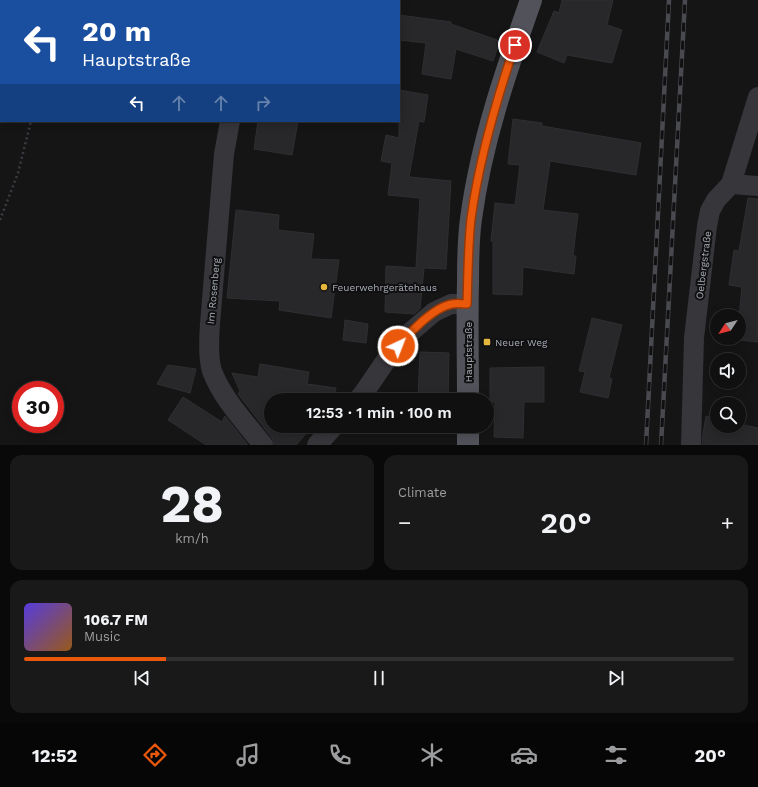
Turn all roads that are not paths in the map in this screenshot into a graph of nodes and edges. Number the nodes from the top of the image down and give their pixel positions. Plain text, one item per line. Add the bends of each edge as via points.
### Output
1 (531, 0) edge
2 (758, 97) edge
3 (230, 122) edge
4 (731, 184) junction
5 (758, 186) edge
6 (467, 304) junction
7 (363, 393) edge
8 (468, 393) edge
9 (328, 433) edge
10 (468, 433) edge
11 (263, 445) edge
12 (317, 445) edge
13 (468, 445) edge
14 (691, 445) edge

1 - 6 main road, Hauptstraße via 488,133 471,219
2 - 4 street, Oelbergstraße
3 - 11 street, Im Rosenberg via 224,154 209,344 212,370 221,390
4 - 5 street
4 - 14 street, Oelbergstraße via 716,200 710,211 707,226 694,338
6 - 7 street via 450,304 434,312 406,336
6 - 8 main road, Hauptstraße
9 - 12 street
10 - 13 main road

